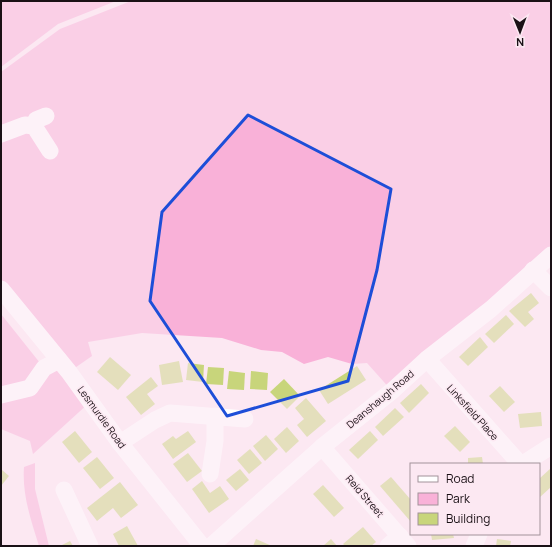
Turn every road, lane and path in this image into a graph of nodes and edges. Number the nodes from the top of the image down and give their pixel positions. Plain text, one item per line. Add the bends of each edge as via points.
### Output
1 (1, 134) edge
2 (50, 151) dead end
3 (551, 255) edge
4 (533, 270) junction
5 (551, 288) edge
6 (1, 289) edge
7 (427, 359) junction
8 (59, 360) junction
9 (1, 394) edge
10 (215, 416) junction
11 (245, 419) dead end
12 (120, 443) junction
13 (551, 446) edge
14 (322, 447) junction
15 (519, 463) edge
16 (525, 463) edge
17 (210, 474) dead end
18 (64, 490) dead end
19 (479, 535) edge
20 (399, 543) edge
21 (199, 544) edge
22 (90, 546) edge
23 (474, 546) edge

1 - 2 street via 40,121
3 - 4 street, Deanshaugh Road
4 - 5 street
4 - 7 street, Deanshaugh Road via 491,309
6 - 8 street, Lesmurdie Road
7 - 14 street, Deanshaugh Road via 392,391
7 - 15 street, Linksfield Place
8 - 9 street via 44,368 30,388
8 - 12 street, Lesmurdie Road
10 - 11 street
10 - 12 street via 170,412
10 - 17 street via 215,441
12 - 21 street, Lesmurdie Road
13 - 16 street
14 - 20 street, Reid Street
14 - 21 street, Deanshaugh Road
18 - 22 street
19 - 23 street

